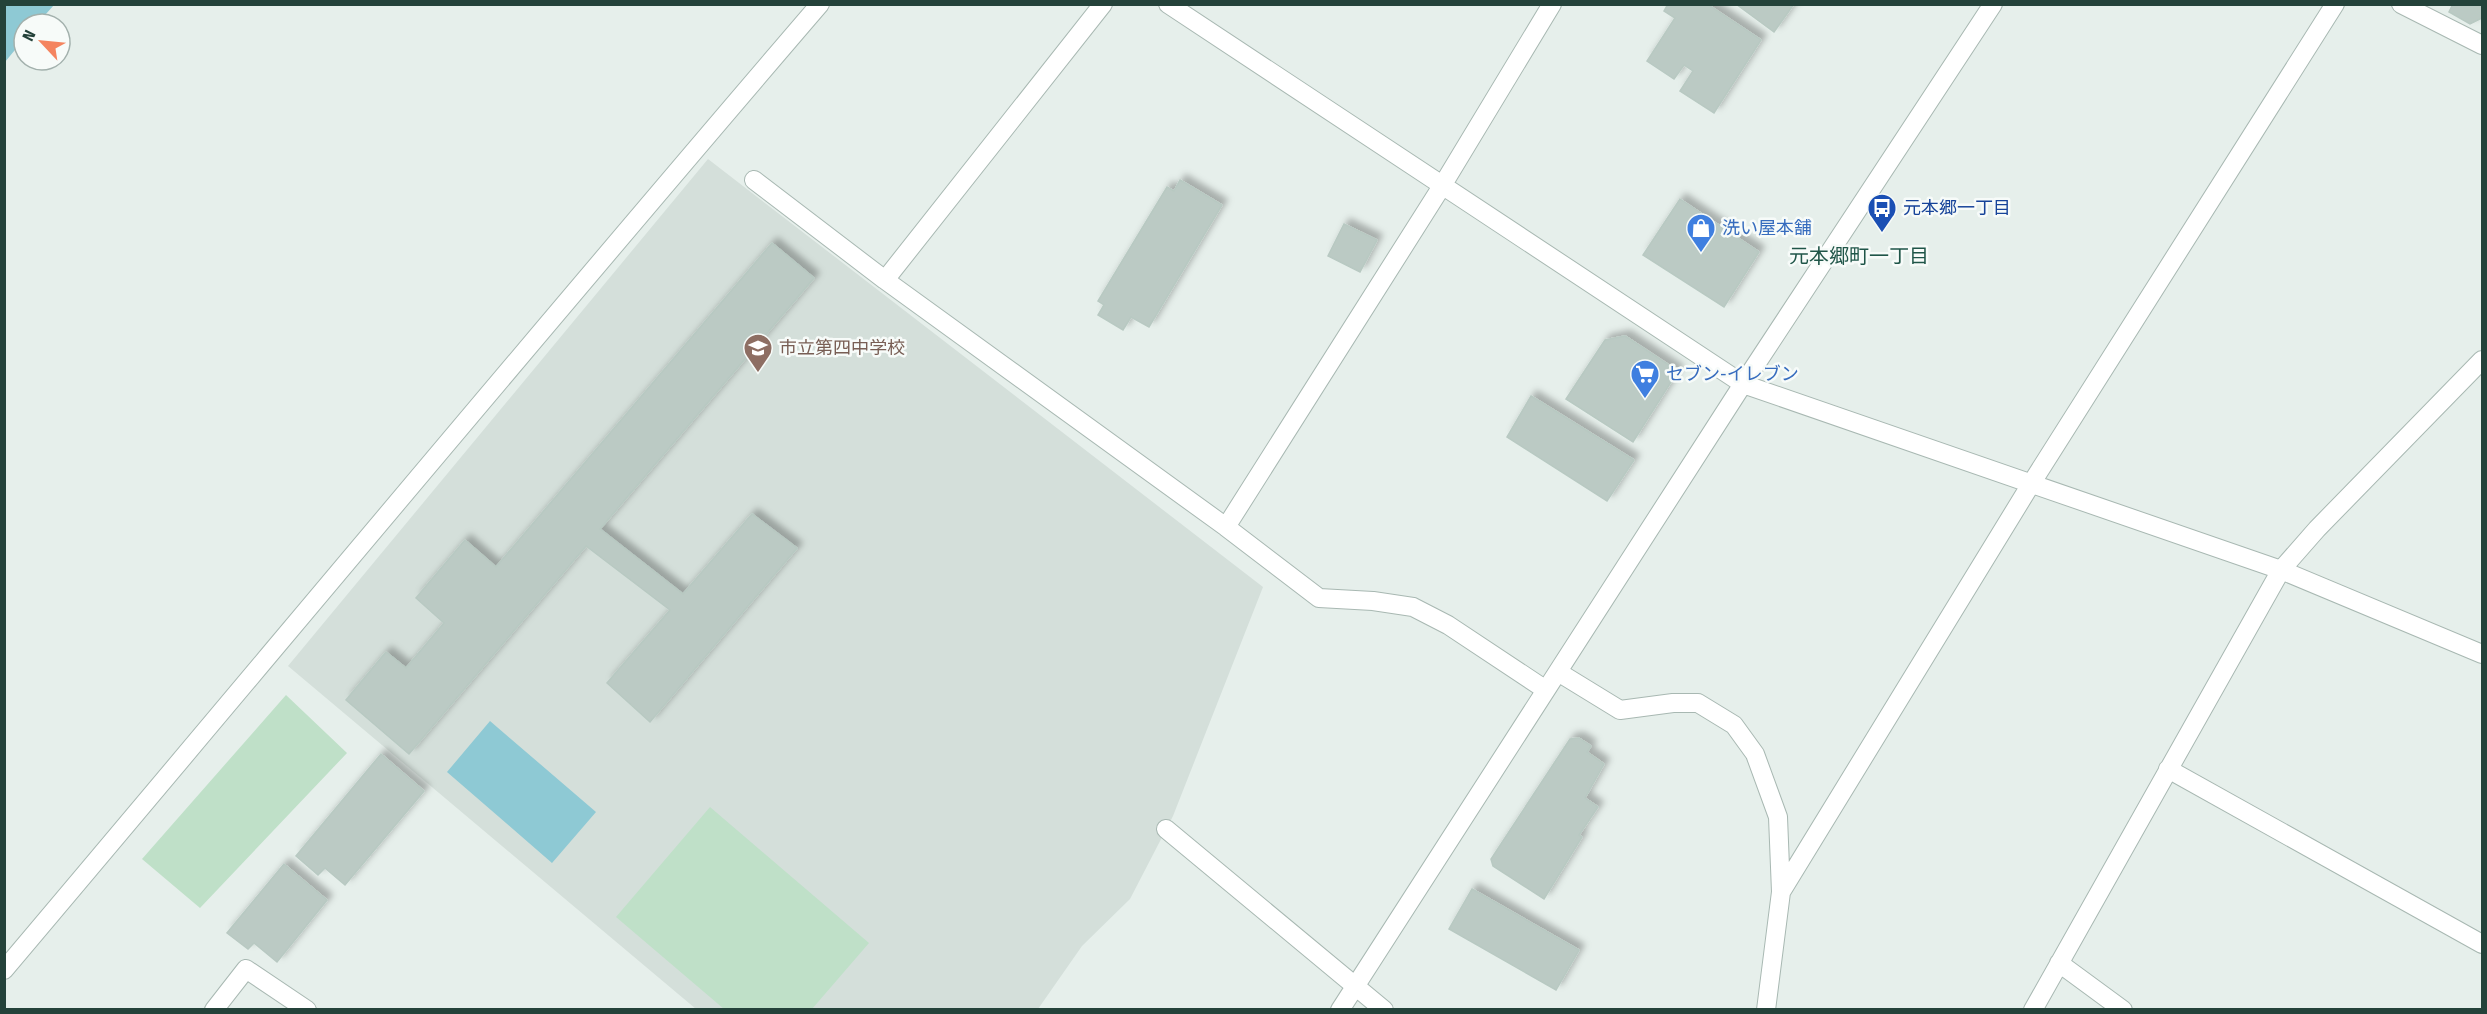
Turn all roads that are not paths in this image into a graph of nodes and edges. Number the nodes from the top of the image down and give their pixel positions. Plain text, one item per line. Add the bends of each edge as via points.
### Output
1 (819, 4) edge
2 (1103, 4) edge
3 (1168, 4) edge
4 (1552, 4) edge
5 (1993, 4) edge
6 (2336, 4) edge
7 (2401, 4) edge
8 (2482, 45) edge
9 (754, 180) dead end
10 (1442, 186) junction
11 (885, 280) junction
12 (2482, 360) edge
13 (1743, 384) junction
14 (2031, 484) junction
15 (1226, 527) junction
16 (2281, 570) junction
17 (2482, 654) edge
18 (1558, 672) junction
19 (1546, 690) junction
20 (2168, 769) junction
21 (1166, 829) dead end
22 (1781, 892) junction
23 (2482, 944) edge
24 (2059, 963) junction
25 (4, 970) edge
26 (1355, 985) junction
27 (214, 1010) edge
28 (307, 1010) edge
29 (1340, 1010) edge
30 (1384, 1010) edge
31 (1766, 1010) edge
32 (2033, 1010) edge
33 (2123, 1010) edge

1 - 25 street
2 - 11 street
3 - 10 street
4 - 10 street
5 - 13 street
6 - 14 street
7 - 8 street
9 - 11 street
10 - 13 street
10 - 15 street
11 - 15 street
12 - 16 street
13 - 14 street
13 - 18 street
14 - 16 street
14 - 22 street
15 - 19 street via 1318,598 1413,607 1448,625
16 - 17 street
16 - 20 street
18 - 19 street
18 - 22 street via 1620,710 1673,702 1698,703 1734,724 1755,754 1778,817
19 - 26 street
20 - 23 street
20 - 24 street
21 - 26 street
22 - 31 street
24 - 32 street
24 - 33 street
26 - 29 street
26 - 30 street
27 - 28 street via 246,969

